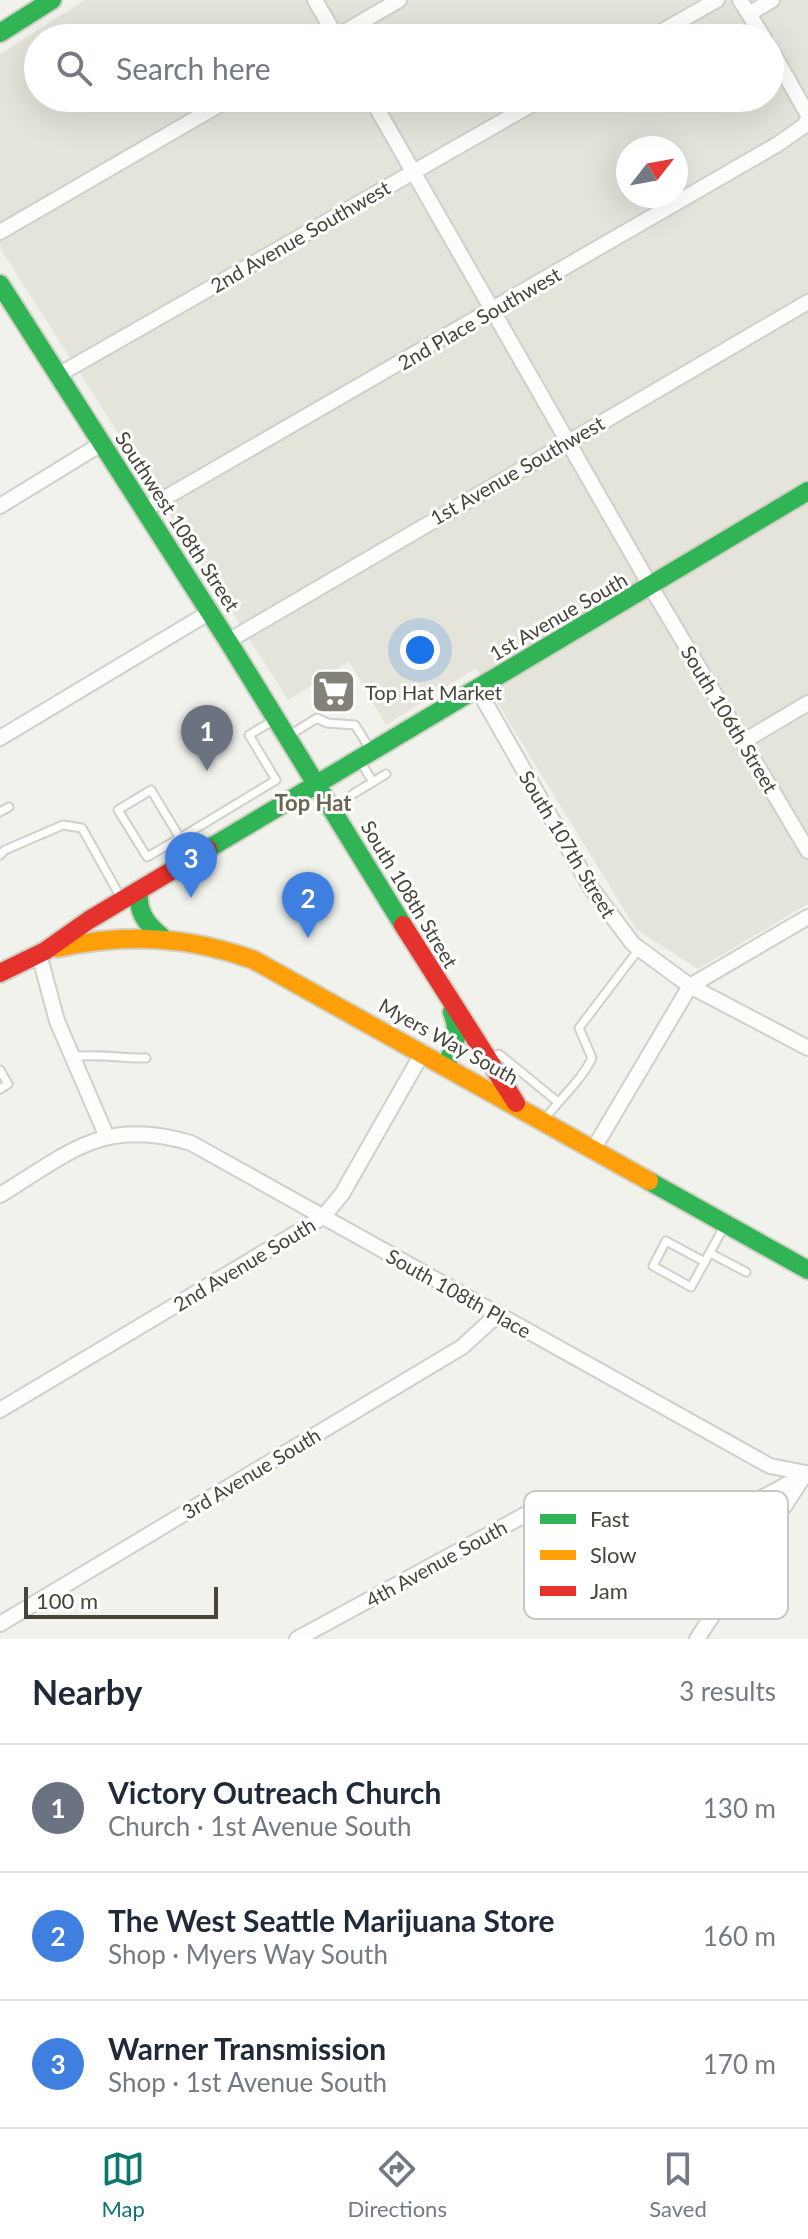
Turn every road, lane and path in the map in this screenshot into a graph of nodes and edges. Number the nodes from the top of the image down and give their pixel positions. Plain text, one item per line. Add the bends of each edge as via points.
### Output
1 (52, 0) edge
2 (315, 0) edge
3 (399, 0) edge
4 (717, 0) edge
5 (740, 0) edge
6 (772, 0) edge
7 (749, 14) junction
8 (328, 24) edge
9 (359, 24) edge
10 (675, 24) edge
11 (755, 24) edge
12 (0, 33) edge
13 (784, 73) edge
14 (207, 112) edge
15 (379, 112) edge
16 (518, 112) edge
17 (808, 116) edge
18 (413, 171) junction
19 (0, 232) edge
20 (0, 284) edge
21 (808, 302) edge
22 (493, 311) junction
23 (58, 375) junction
24 (567, 441) junction
25 (101, 444) junction
26 (808, 491) edge
27 (0, 506) edge
28 (144, 510) junction
29 (651, 587) junction
30 (210, 612) junction
31 (228, 641) junction
32 (477, 688) junction
33 (808, 703) edge
34 (277, 718) junction
35 (288, 736) junction
36 (0, 738) edge
37 (744, 741) junction
38 (365, 755) junction
39 (386, 774) dead end
40 (373, 782) junction
41 (317, 783) junction
42 (353, 794) dead end
43 (9, 807) dead end
44 (0, 812) edge
45 (180, 838) junction
46 (808, 851) edge
47 (0, 855) edge
48 (192, 858) junction
49 (130, 895) junction
50 (808, 917) edge
51 (161, 936) junction
52 (639, 949) junction
53 (42, 953) junction
54 (0, 973) edge
55 (440, 986) junction
56 (690, 986) junction
57 (808, 1048) edge
58 (423, 1052) junction
59 (72, 1057) junction
60 (146, 1058) dead end
61 (487, 1059) junction
62 (446, 1064) junction
63 (0, 1070) edge
64 (0, 1089) edge
65 (558, 1102) junction
66 (516, 1103) junction
67 (545, 1120) junction
68 (107, 1137) junction
69 (594, 1148) junction
70 (0, 1195) edge
71 (323, 1217) junction
72 (726, 1223) junction
73 (710, 1253) junction
74 (705, 1262) junction
75 (808, 1270) edge
76 (746, 1272) dead end
77 (497, 1315) junction
78 (0, 1410) edge
79 (807, 1472) edge
80 (773, 1491) edge
81 (788, 1501) edge
82 (524, 1515) edge
83 (710, 1619) edge
84 (0, 1624) edge
85 (297, 1639) edge
86 (697, 1639) edge

1 - 12 street
2 - 8 street
3 - 9 street
4 - 10 street
5 - 7 street
6 - 7 street
7 - 11 street
13 - 17 street
14 - 19 street
15 - 18 street, South 106th Street
16 - 18 street, 2nd Avenue Southwest
17 - 22 street, 2nd Place Southwest via 805,125 778,144
18 - 22 street, South 106th Street
18 - 23 street, 2nd Avenue Southwest
20 - 23 street, Southwest 108th Street
21 - 24 street, 1st Avenue Southwest
22 - 24 street, South 106th Street
22 - 28 street, 2nd Place Southwest
23 - 25 street, Southwest 108th Street
24 - 29 street, South 106th Street
24 - 31 street, 1st Avenue Southwest
25 - 27 street
25 - 28 street, Southwest 108th Street
26 - 29 street, 1st Avenue South
28 - 30 street, Southwest 108th Street
29 - 32 street, 1st Avenue South
29 - 37 street, South 106th Street
30 - 31 street, Southwest 108th Street
30 - 36 street
31 - 34 street, Southwest 108th Street
32 - 38 street, 1st Avenue South
32 - 52 street, South 107th Street via 591,888
33 - 37 street
34 - 35 street, Southwest 108th Street
34 - 45 lane via 249,735 276,780
35 - 38 lane via 317,718 355,725
35 - 41 street, Southwest 108th Street
37 - 46 street, South 106th Street
38 - 40 lane
38 - 41 street, 1st Avenue South
39 - 40 lane
40 - 42 lane
41 - 48 street, 1st Avenue South
41 - 55 street, South 108th Street
43 - 44 lane
45 - 45 lane via 147,857 118,810 151,790
45 - 48 lane
47 - 49 lane via 63,825 82,828
48 - 49 street, 1st Avenue South
49 - 51 street via 143,921
49 - 53 street, 1st Avenue South
50 - 56 street
51 - 53 street, Myers Way South via 98,938
51 - 58 street, Myers Way South via 203,942 262,963
52 - 56 street, South 107th Street
52 - 65 lane via 579,1028 592,1058
53 - 54 street, 1st Avenue South
53 - 59 street via 57,1021
55 - 61 street, South 108th Street
55 - 62 street, South 108th Street via 458,1033
56 - 57 street, South 107th Street
56 - 69 street
58 - 62 street, Myers Way South
58 - 71 street, 2nd Avenue South via 342,1194
59 - 60 lane
59 - 68 street
61 - 65 lane via 499,1054
61 - 66 street, South 108th Street
62 - 66 street, Myers Way South
63 - 64 lane via 8,1084
65 - 67 lane
66 - 67 street, Myers Way South
67 - 69 street, Myers Way South
68 - 70 street, South 108th Place via 87,1142
68 - 71 street, South 108th Place via 139,1133 191,1143
69 - 72 street, Myers Way South
71 - 77 street, South 108th Place
71 - 78 street, 2nd Avenue South
72 - 73 lane
72 - 75 street, Myers Way South
73 - 74 lane
73 - 76 lane
74 - 74 lane via 691,1287 653,1266 666,1241
77 - 79 street, South 108th Place via 770,1466
77 - 84 street, 3rd Avenue South via 462,1347
79 - 80 street, 4th Avenue South
79 - 81 street
82 - 85 street, 4th Avenue South
83 - 86 street

